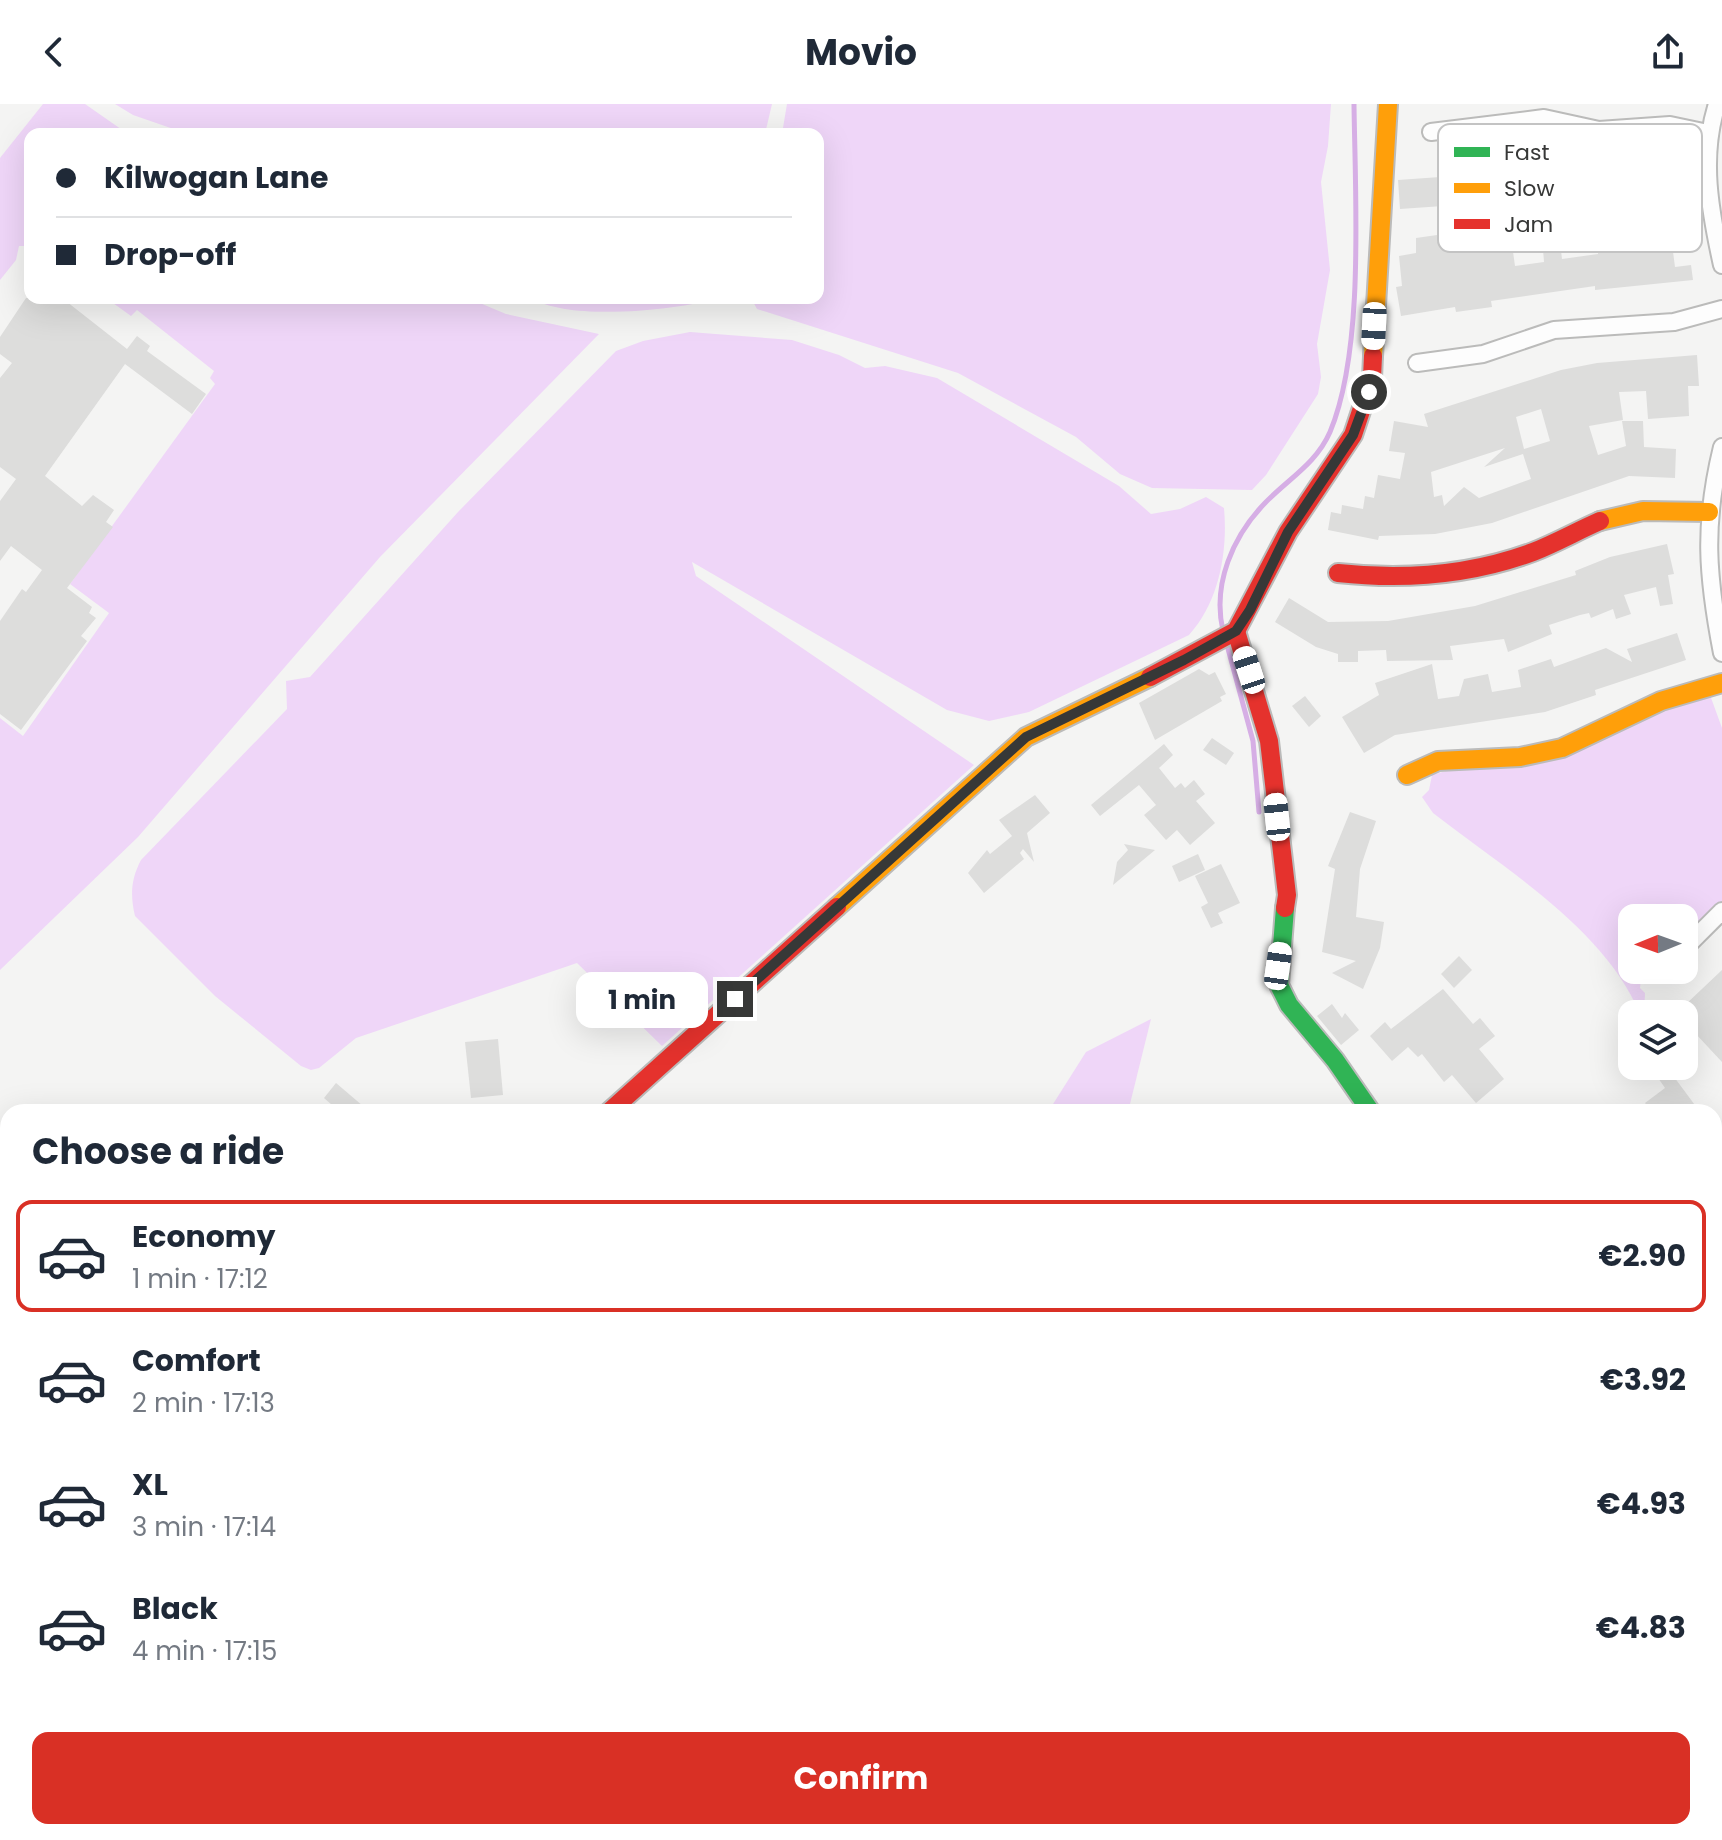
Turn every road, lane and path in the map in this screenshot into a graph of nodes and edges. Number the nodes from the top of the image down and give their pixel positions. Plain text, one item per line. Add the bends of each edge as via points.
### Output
1 (1388, 104) edge
2 (1717, 104) edge
3 (1496, 124) edge
4 (1572, 124) edge
5 (1438, 131) edge
6 (1431, 132) dead end
7 (1702, 132) edge
8 (1708, 133) junction
9 (1722, 265) edge
10 (1722, 309) edge
11 (1417, 363) dead end
12 (1722, 447) edge
13 (1709, 512) junction
14 (1338, 573) dead end
15 (1233, 632) junction
16 (1722, 653) edge
17 (1722, 683) edge
18 (1407, 775) dead end
19 (1722, 911) edge
20 (1698, 935) edge
21 (618, 1104) edge
22 (1365, 1104) edge

1 - 15 street via 1372,378 1361,419 1288,532 1250,610
2 - 8 street
3 - 4 street via 1544,118
5 - 6 street
7 - 8 street
8 - 9 street via 1709,195
10 - 11 street via 1674,322 1554,330 1483,354
12 - 13 street
13 - 14 street via 1662,509 1619,514 1519,557 1438,572 1386,579
13 - 16 street via 1710,589
15 - 21 street via 1026,737
15 - 22 street via 1269,741 1287,895 1279,985
17 - 18 street via 1661,701 1562,748 1520,757 1438,761
19 - 20 street

